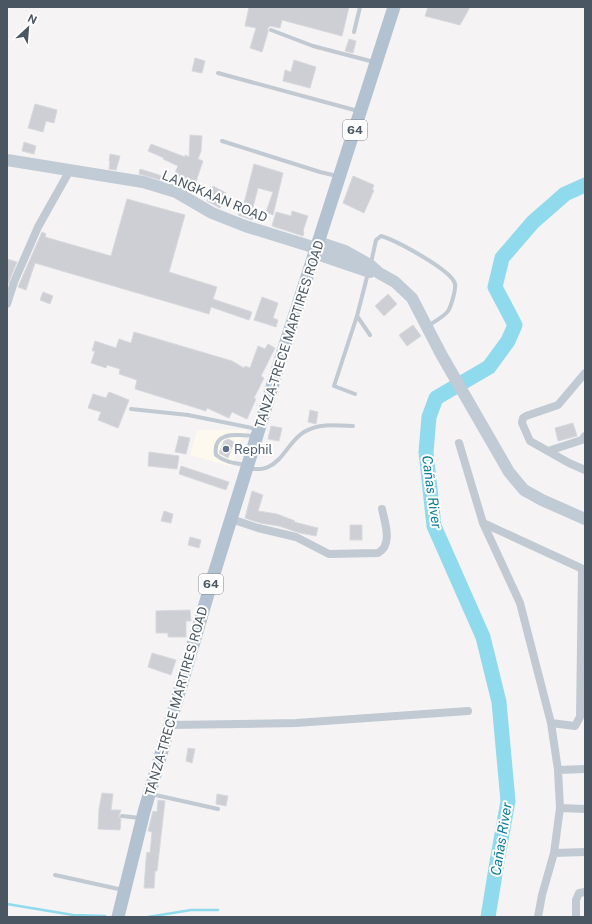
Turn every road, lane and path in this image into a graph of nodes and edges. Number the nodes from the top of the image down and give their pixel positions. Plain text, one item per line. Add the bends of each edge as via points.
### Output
1 (360, 7) edge
2 (394, 7) edge
3 (271, 30) dead end
4 (354, 32) dead end
5 (376, 62) junction
6 (218, 73) dead end
7 (361, 112) junction
8 (222, 141) dead end
9 (7, 160) edge
10 (70, 170) junction
11 (339, 176) junction
12 (316, 248) junction
13 (373, 270) junction
14 (7, 304) edge
15 (358, 316) junction
16 (427, 326) junction
17 (370, 335) dead end
18 (585, 373) edge
19 (355, 394) dead end
20 (132, 409) dead end
21 (353, 426) dead end
22 (258, 433) junction
23 (585, 436) edge
24 (459, 443) dead end
25 (548, 451) junction
26 (247, 467) junction
27 (585, 470) edge
28 (382, 509) dead end
29 (231, 519) junction
30 (585, 519) edge
31 (483, 523) junction
32 (584, 570) edge
33 (468, 711) dead end
34 (551, 723) junction
35 (169, 725) junction
36 (585, 769) edge
37 (558, 770) junction
38 (149, 793) junction
39 (560, 808) junction
40 (218, 809) dead end
41 (585, 809) edge
42 (122, 816) dead end
43 (142, 819) junction
44 (554, 852) junction
45 (585, 852) edge
46 (55, 875) dead end
47 (125, 891) junction
48 (585, 892) edge
49 (118, 917) edge
50 (538, 917) edge
51 (576, 917) edge

1 - 4 lane
2 - 5 main road, TANZA-TRECE MARTIRES ROAD / 64
3 - 5 lane via 313,46
5 - 7 main road, TANZA-TRECE MARTIRES ROAD / 64
6 - 7 lane
7 - 11 main road, TANZA-TRECE MARTIRES ROAD / 64
8 - 11 lane
9 - 10 street, LANGKAAN ROAD
10 - 12 street, LANGKAAN ROAD via 142,182 176,192 212,213
10 - 14 street via 38,227
11 - 12 main road, TANZA-TRECE MARTIRES ROAD / 64
12 - 13 street, LANGKAAN ROAD via 334,254 345,251
12 - 22 main road, TANZA-TRECE MARTIRES ROAD / 64
13 - 15 lane
13 - 16 street, LANGKAAN ROAD via 395,282 412,298
13 - 16 lane via 376,240 381,236 424,257 451,276 455,284 448,312
15 - 17 lane
15 - 19 lane via 334,386
16 - 30 street, LANGKAAN ROAD via 509,472 524,490
18 - 25 street via 558,405 523,418 522,423 530,441
20 - 22 lane via 188,415
21 - 26 lane via 325,425 303,432 280,459 268,468
22 - 26 main road, TANZA-TRECE MARTIRES ROAD / 64
22 - 26 lane via 227,435 216,445 218,457
23 - 25 street via 582,440
24 - 31 street
25 - 27 street
26 - 29 main road, TANZA-TRECE MARTIRES ROAD / 64
28 - 29 street via 387,537 383,550 378,553 329,554 296,537
29 - 35 main road, TANZA-TRECE MARTIRES ROAD / 64
31 - 32 street
31 - 34 street via 520,604
32 - 34 street via 580,717 575,726
33 - 35 street via 296,723
34 - 37 street
35 - 38 main road, TANZA-TRECE MARTIRES ROAD / 64
36 - 37 street
37 - 39 street
38 - 40 lane
38 - 43 main road, TANZA-TRECE MARTIRES ROAD / 64
39 - 41 street
39 - 44 street
42 - 43 lane
43 - 47 main road, TANZA-TRECE MARTIRES ROAD / 64
44 - 45 street
44 - 50 street
46 - 47 lane
47 - 49 main road, TANZA-TRECE MARTIRES ROAD / 64
48 - 51 street via 579,894 576,900

